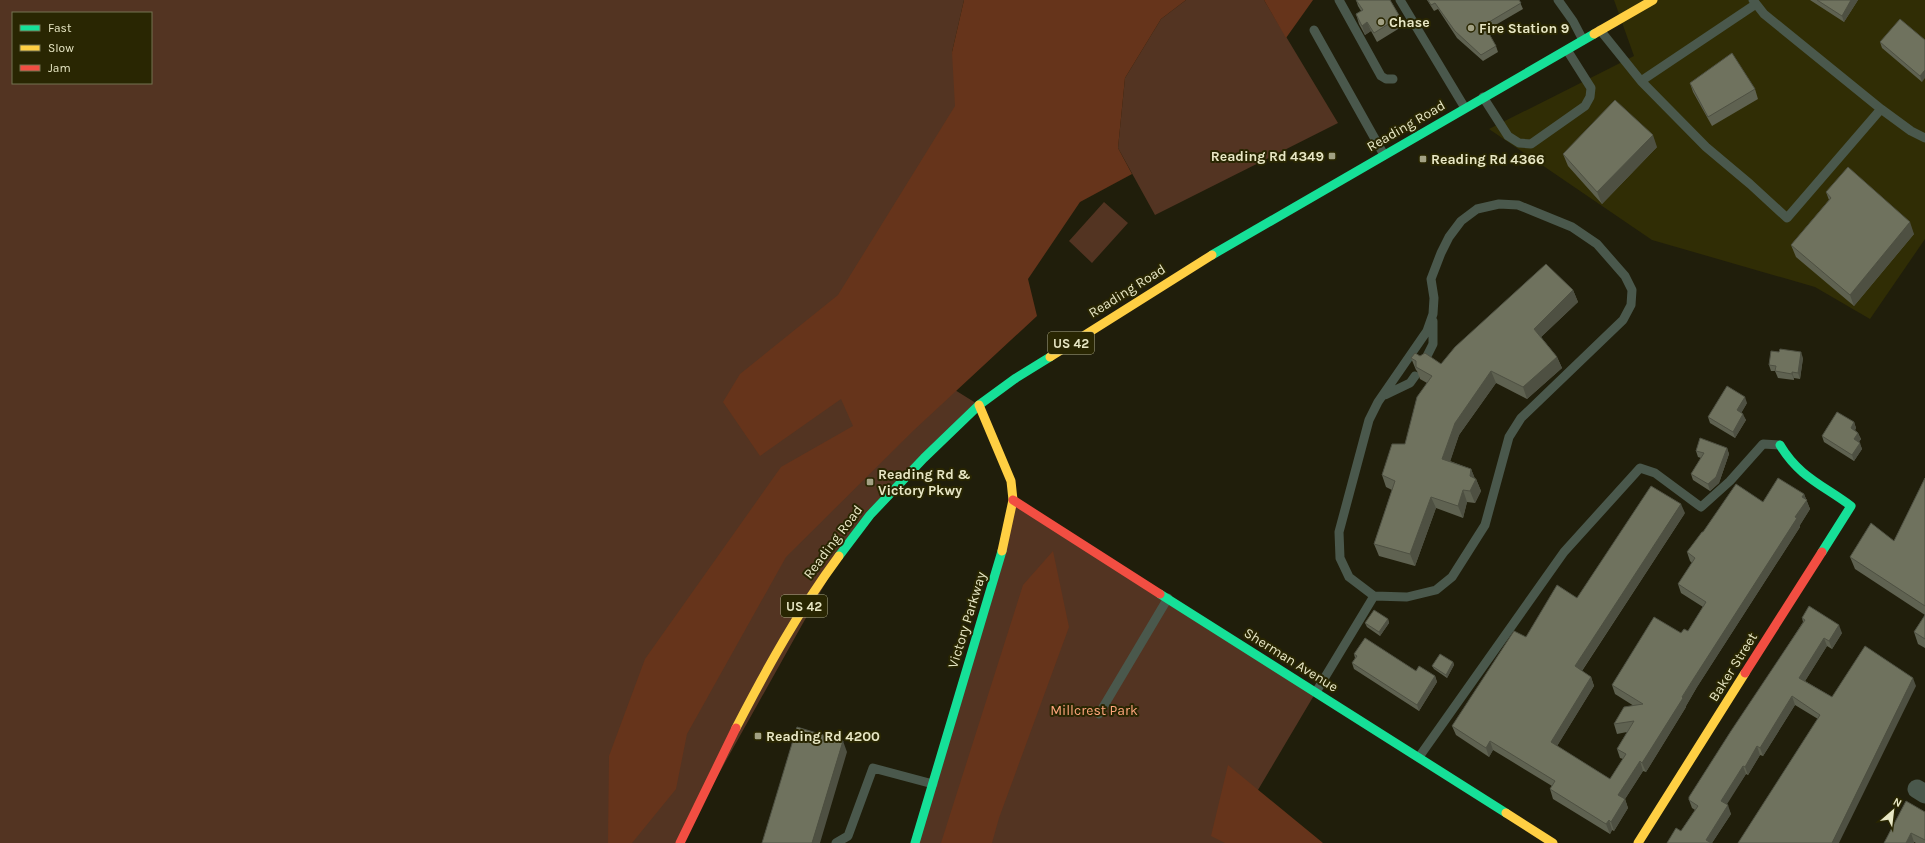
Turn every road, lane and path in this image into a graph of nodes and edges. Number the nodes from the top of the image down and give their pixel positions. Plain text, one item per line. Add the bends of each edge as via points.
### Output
1 (1339, 0) edge
2 (1400, 0) edge
3 (1558, 0) edge
4 (1653, 0) edge
5 (1754, 2) edge
6 (1314, 30) dead end
7 (1600, 30) junction
8 (1583, 40) junction
9 (1567, 50) junction
10 (1393, 79) dead end
11 (1641, 81) junction
12 (1483, 97) junction
13 (1465, 108) junction
14 (1881, 109) junction
15 (1925, 138) edge
16 (1384, 155) junction
17 (1433, 314) junction
18 (1424, 362) edge
19 (1415, 376) edge
20 (1383, 396) junction
21 (979, 406) junction
22 (1780, 445) joint
23 (1013, 500) junction
24 (1374, 596) junction
25 (1168, 598) junction
26 (1316, 692) junction
27 (1099, 714) dead end
28 (1418, 758) junction
29 (933, 784) junction
30 (680, 843) edge
31 (836, 843) edge
32 (915, 843) edge
33 (1553, 843) edge
34 (1638, 843) edge

1 - 10 lane via 1381,76
2 - 13 lane
3 - 8 lane
4 - 7 street, Reading Road / US 42
5 - 11 lane
5 - 14 lane via 1764,14
6 - 16 lane
7 - 8 street, Reading Road / US 42
7 - 11 lane
8 - 9 street, Reading Road / US 42
9 - 12 street, Reading Road / US 42
9 - 12 lane via 1591,88 1590,97 1585,106 1531,144 1519,143 1508,136
11 - 14 lane via 1706,147 1787,218
12 - 13 street, Reading Road / US 42
13 - 16 street, Reading Road / US 42
14 - 15 lane
16 - 21 street, Reading Road / US 42 via 1166,283 1016,378
17 - 18 lane via 1433,344
17 - 20 lane via 1427,331
17 - 24 lane via 1432,279 1441,253 1461,221 1477,209 1499,204 1518,206 1572,227 1597,244 1626,276 1632,290 1630,305 1622,320 1521,418 1509,437 1485,525 1452,577 1436,590 1407,597
19 - 20 lane via 1410,383
20 - 24 lane via 1369,420 1339,532 1340,558 1349,577
21 - 23 street, Victory Parkway via 1011,481
21 - 30 street, Reading Road / US 42 via 924,458 870,515 819,583 756,689
22 - 28 lane via 1763,444 1730,481 1701,506 1655,473 1640,468 1564,552
22 - 34 street, Baker Street via 1795,468 1851,506
23 - 25 street, Sherman Avenue
23 - 29 street, Victory Parkway via 1004,544
24 - 26 lane
25 - 26 street, Sherman Avenue
25 - 27 lane
26 - 28 street, Sherman Avenue
28 - 33 street, Sherman Avenue
29 - 31 lane via 873,768 848,836
29 - 32 street, Victory Parkway

